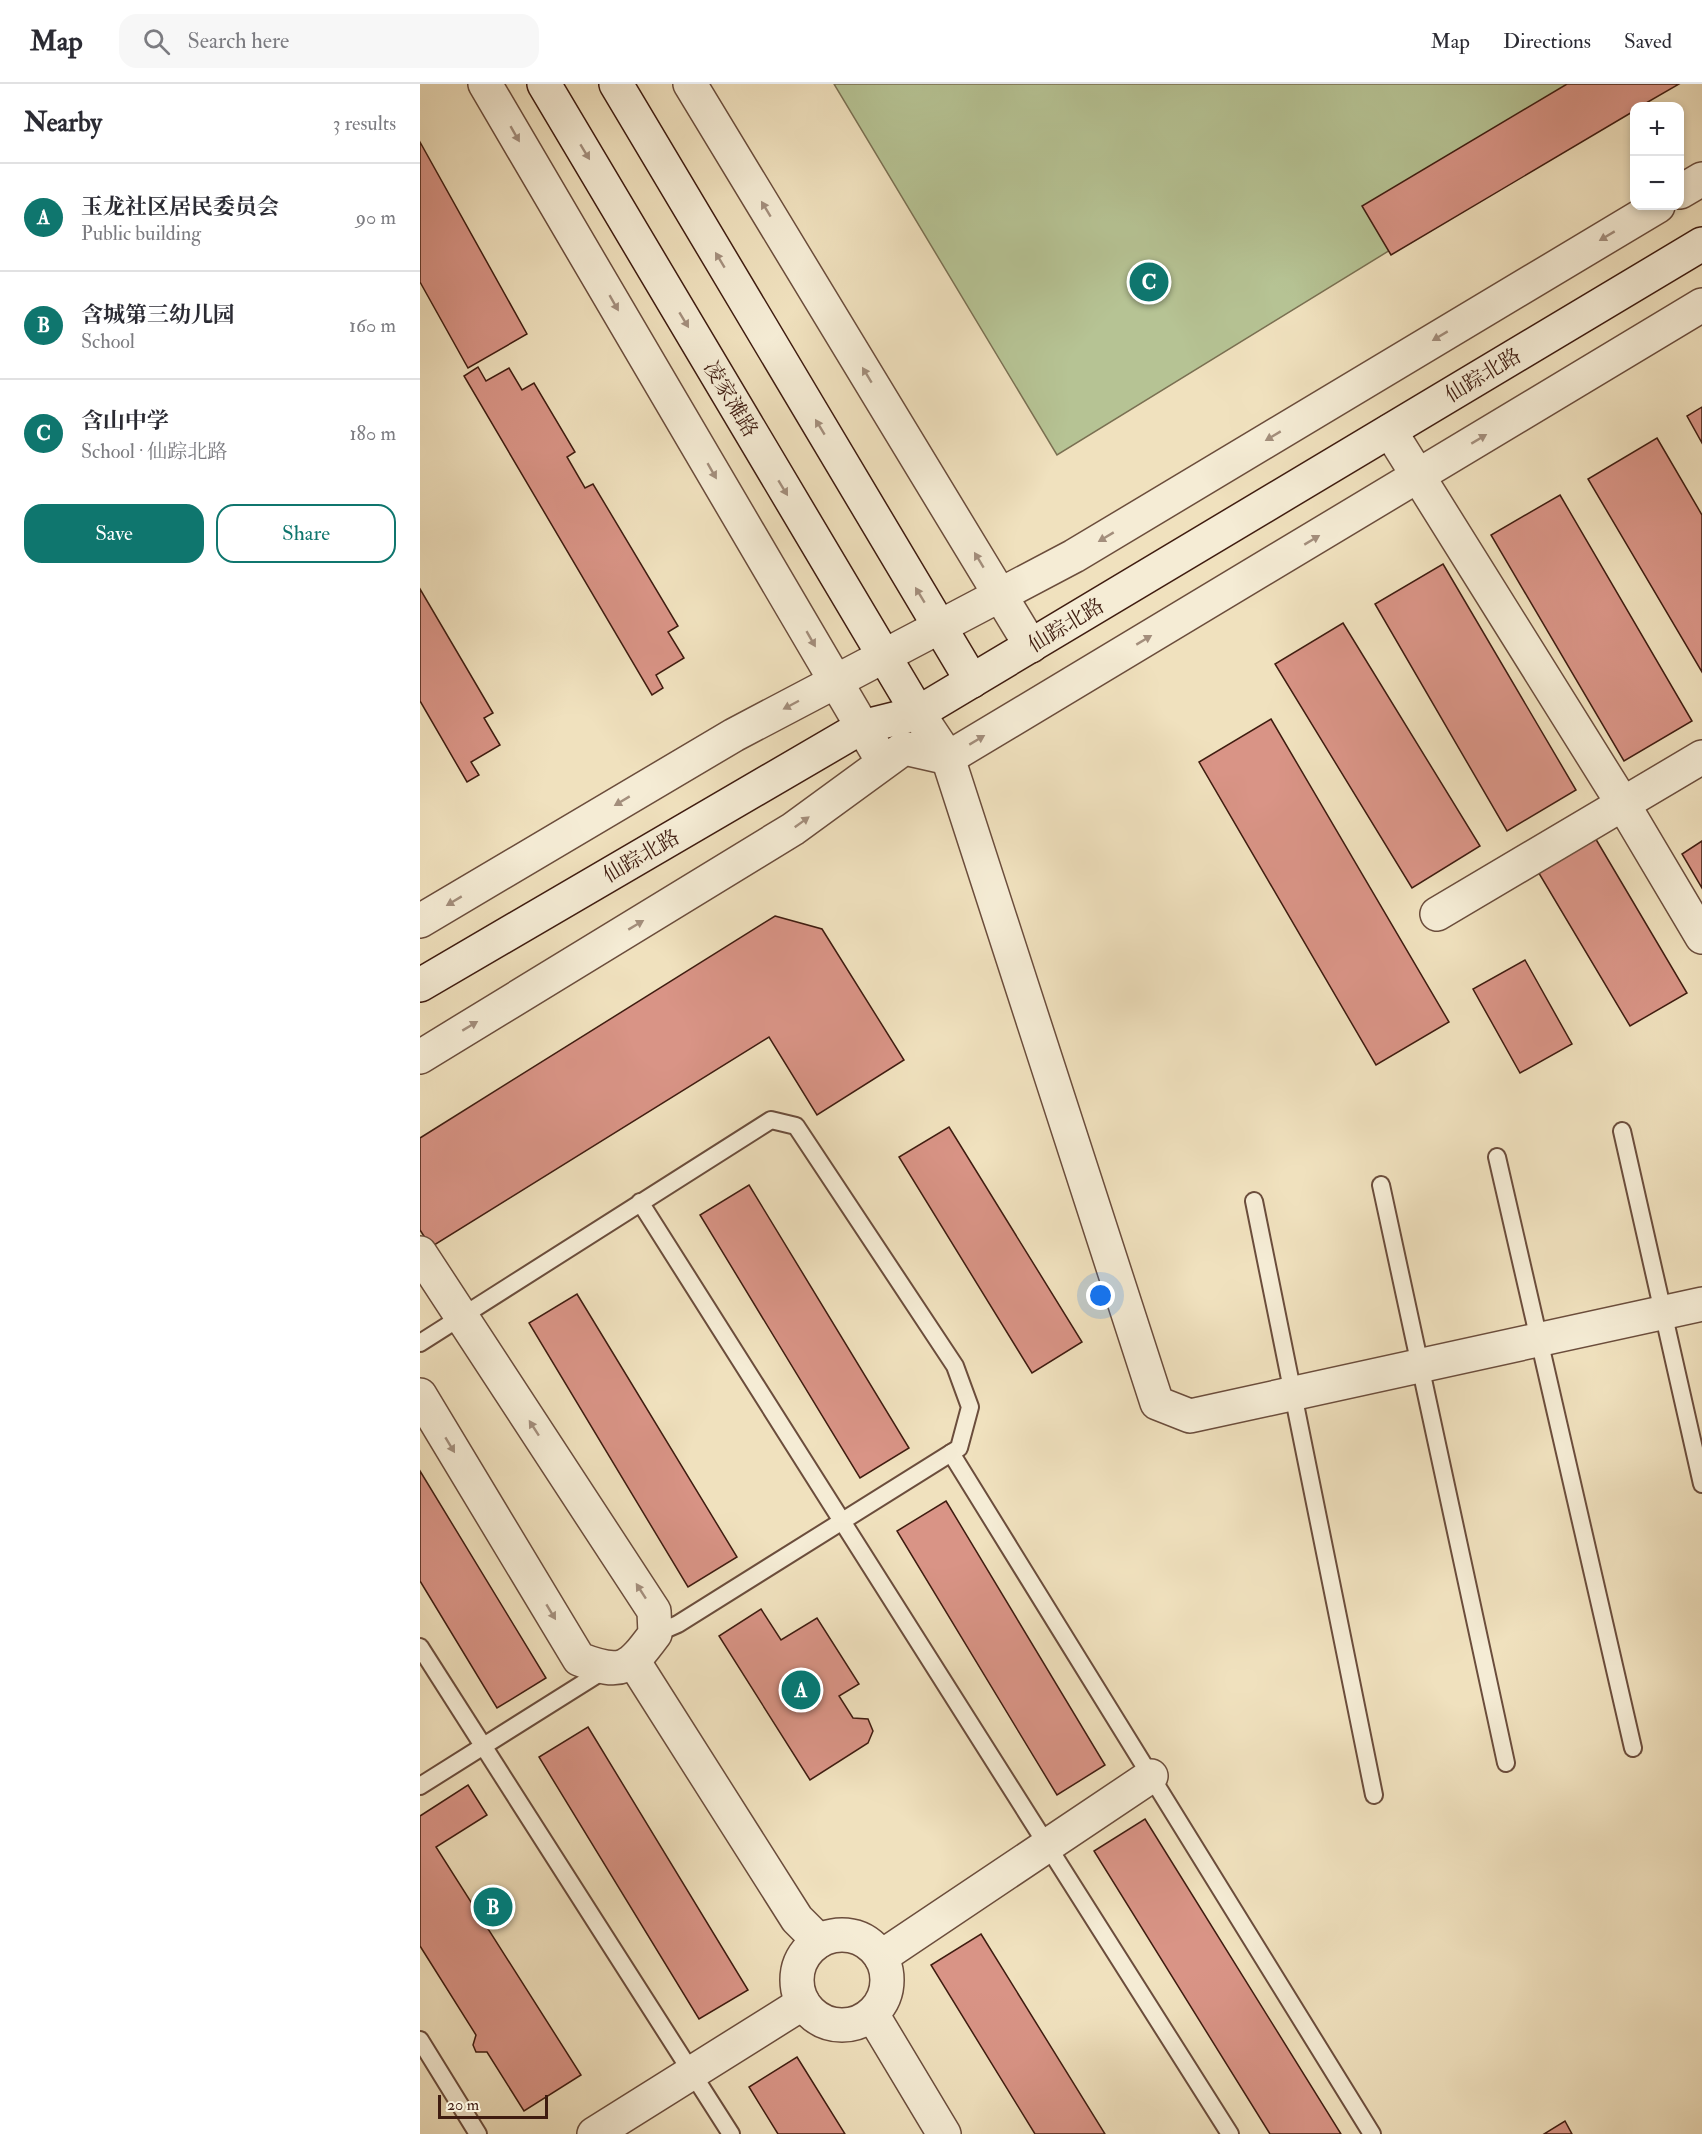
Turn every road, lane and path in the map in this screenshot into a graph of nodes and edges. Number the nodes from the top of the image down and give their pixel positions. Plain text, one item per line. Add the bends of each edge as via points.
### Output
1 (485, 84) edge
2 (544, 84) edge
3 (616, 84) edge
4 (690, 84) edge
5 (1702, 179) edge
6 (1684, 190) edge
7 (1651, 210) edge
8 (1702, 244) edge
9 (1702, 305) edge
10 (1390, 431) junction
11 (1418, 476) junction
12 (1000, 595) junction
13 (939, 627) junction
14 (1030, 646) junction
15 (883, 656) junction
16 (836, 681) junction
17 (972, 681) junction
18 (918, 713) junction
19 (862, 727) junction
20 (1702, 757) edge
21 (948, 758) junction
22 (883, 763) junction
23 (1623, 804) junction
24 (1437, 914) dead end
25 (420, 921) edge
26 (1702, 937) edge
27 (420, 985) edge
28 (420, 1057) edge
29 (1622, 1131) dead end
30 (1497, 1157) dead end
31 (1381, 1185) dead end
32 (1254, 1201) dead end
33 (640, 1202) junction
34 (420, 1253) edge
35 (1702, 1304) edge
36 (1663, 1313) junction
37 (461, 1315) junction
38 (1539, 1340) junction
39 (420, 1343) edge
40 (1420, 1365) junction
41 (1293, 1393) junction
42 (420, 1395) edge
43 (951, 1453) junction
44 (1702, 1484) edge
45 (843, 1521) junction
46 (655, 1634) junction
47 (420, 1647) edge
48 (620, 1666) junction
49 (483, 1746) junction
50 (1633, 1748) dead end
51 (1506, 1763) dead end
52 (1151, 1776) junction
53 (420, 1786) edge
54 (1374, 1796) dead end
55 (1048, 1846) junction
56 (819, 1941) junction
57 (881, 1957) junction
58 (803, 2003) junction
59 (872, 2014) junction
60 (420, 2040) edge
61 (692, 2073) junction
62 (478, 2134) edge
63 (594, 2134) edge
64 (731, 2134) edge
65 (944, 2134) edge
66 (1230, 2134) edge
67 (1372, 2134) edge

1 -> 16 street
2 -> 15 street, 凌家滩路
13 -> 3 street
12 -> 4 street
5 - 6 street
7 -> 12 street via 1074,556
8 - 10 street, 仙踪北路
11 -> 9 street
10 - 11 street
10 - 14 street, 仙踪北路
21 -> 11 street
11 - 23 street
12 - 13 street
12 - 14 street
13 - 15 street
13 - 17 street
14 - 17 street, 仙踪北路
15 - 16 street
15 - 18 street, 凌家滩路
16 - 19 street
16 -> 25 street via 734,735
17 - 18 street, 仙踪北路
18 - 19 street, 仙踪北路
18 - 21 street, 凌家滩路
19 - 22 street
19 - 27 street, 仙踪北路
20 - 23 street
21 - 22 street via 904,748
21 - 41 street, 凌家滩路 via 1157,1403 1190,1416
28 -> 22 street via 793,829
23 - 24 street
23 - 26 street
29 - 36 lane
30 - 38 lane
31 - 40 lane
32 - 41 lane
33 - 37 lane
33 - 43 lane via 771,1120 795,1126 955,1366 970,1407 959,1448
33 - 45 lane
34 - 37 street
35 - 36 street
36 - 38 street
36 - 44 lane
37 - 39 lane
46 -> 37 street via 654,1611
38 - 40 street
38 - 50 lane
40 - 41 street
40 - 51 lane
41 - 54 lane
42 -> 48 street via 579,1659
43 - 45 lane
43 - 52 lane
45 - 46 lane via 678,1624
45 - 55 lane
46 - 48 street
47 - 49 lane
48 - 49 lane
48 - 56 street via 797,1919
49 - 53 lane
49 - 61 lane
52 - 55 street
52 - 67 lane
55 - 57 street
55 - 66 lane
56 - 57 street via 832,1936 860,1938
56 - 58 street via 800,1962 797,1983
57 - 59 street via 887,1987
58 - 59 street via 813,2015 828,2023 858,2023
58 - 61 street
59 - 65 street
60 - 62 lane
61 - 63 street
61 - 64 lane

